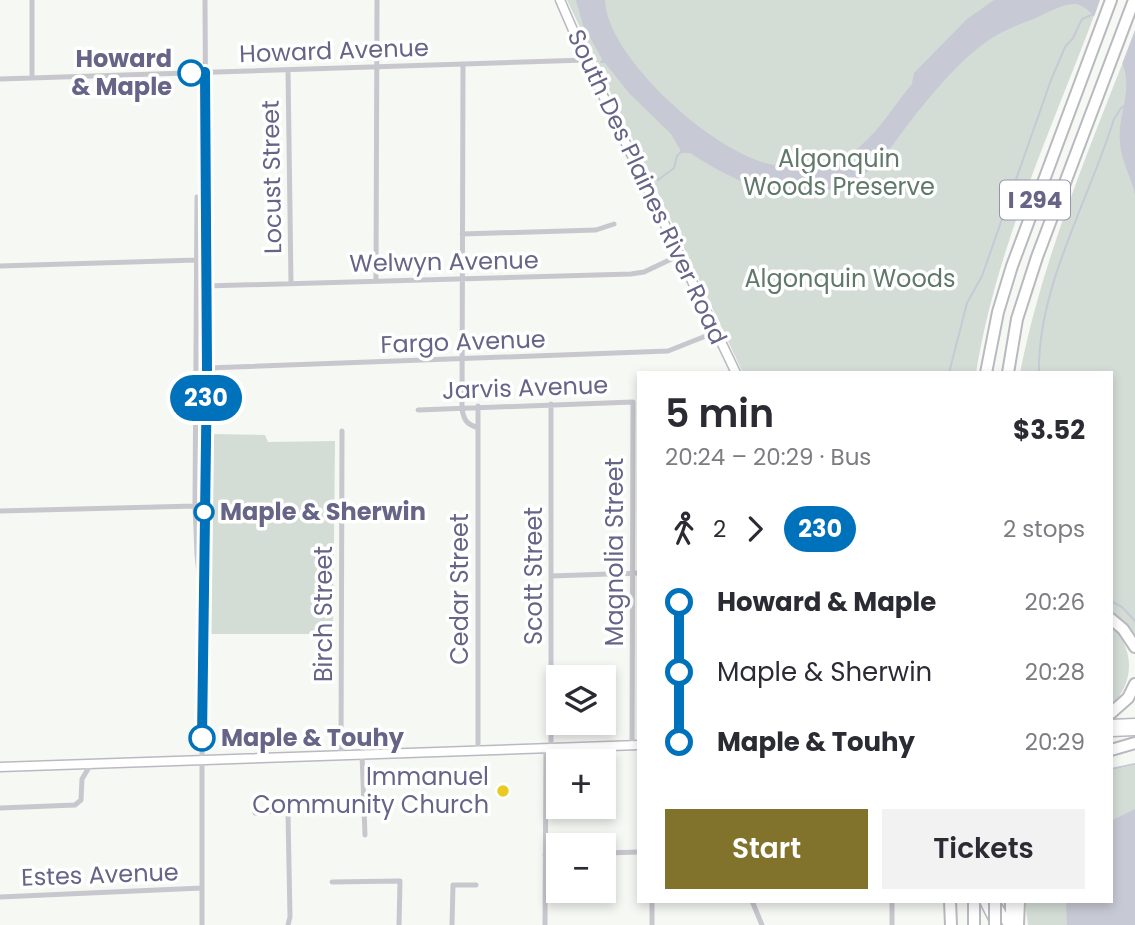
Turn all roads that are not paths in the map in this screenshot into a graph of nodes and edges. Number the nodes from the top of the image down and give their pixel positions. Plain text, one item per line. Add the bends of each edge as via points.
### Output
1 (32, 0) edge
2 (205, 0) edge
3 (377, 0) edge
4 (560, 0) edge
5 (1111, 0) edge
6 (1133, 1) edge
7 (586, 60) junction
8 (463, 64) junction
9 (376, 67) junction
10 (288, 70) junction
11 (205, 72) junction
12 (32, 78) junction
13 (0, 79) edge
14 (197, 197) dead end
15 (614, 223) dead end
16 (462, 234) junction
17 (680, 256) junction
18 (197, 260) junction
19 (0, 266) edge
20 (462, 279) junction
21 (376, 281) junction
22 (291, 284) junction
23 (206, 286) junction
24 (716, 331) junction
25 (462, 359) junction
26 (207, 368) junction
27 (735, 371) edge
28 (986, 371) edge
29 (1010, 371) edge
30 (634, 402) joint
31 (551, 404) junction
32 (478, 406) junction
33 (462, 409) junction
34 (418, 410) dead end
35 (478, 428) junction
36 (342, 431) dead end
37 (636, 486) edge
38 (195, 506) junction
39 (0, 511) edge
40 (636, 573) edge
41 (551, 576) junction
42 (202, 591) junction
43 (1113, 621) edge
44 (1135, 647) edge
45 (1135, 684) edge
46 (1113, 711) edge
47 (1135, 723) edge
48 (1113, 724) edge
49 (1135, 731) edge
50 (1113, 732) edge
51 (1135, 743) edge
52 (635, 745) edge
53 (549, 748) junction
54 (1113, 749) edge
55 (478, 750) junction
56 (362, 754) junction
57 (341, 755) junction
58 (202, 760) junction
59 (91, 764) junction
60 (71, 765) junction
61 (0, 767) edge
62 (82, 779) junction
63 (0, 808) edge
64 (256, 813) dead end
65 (365, 835) dead end
66 (637, 852) edge
67 (616, 853) edge
68 (545, 855) joint
69 (332, 882) dead end
70 (476, 885) dead end
71 (202, 888) junction
72 (0, 897) edge
73 (652, 903) edge
74 (753, 903) edge
75 (892, 903) edge
76 (950, 903) edge
77 (974, 903) edge
78 (985, 903) edge
79 (996, 903) edge
80 (997, 903) edge
81 (1019, 903) edge
82 (1011, 906) edge
83 (202, 925) edge
84 (288, 925) edge
85 (399, 925) edge
86 (452, 925) edge
87 (545, 925) edge
88 (652, 925) edge
89 (762, 925) edge
90 (892, 925) edge
91 (951, 925) edge
92 (974, 925) edge
93 (996, 925) edge
94 (1009, 925) edge
95 (1018, 925) edge

1 - 12 street
2 - 11 street
3 - 9 street
4 - 7 main road, South Des Plaines River Road
5 - 28 highway, I 294 via 1012,266
6 - 29 highway, I 294 via 1037,257 1017,319
7 - 8 street, Howard Avenue
7 - 17 main road, South Des Plaines River Road
8 - 9 street, Howard Avenue
8 - 16 street
9 - 10 street, Howard Avenue
9 - 21 street
10 - 11 street, Howard Avenue
10 - 22 street, Locust Street
11 - 12 street, Howard Avenue
11 - 23 street
12 - 13 street, Howard Avenue
14 - 18 street
15 - 16 street via 596,230
16 - 20 street
17 - 20 street, Welwyn Avenue via 631,274
17 - 24 main road, South Des Plaines River Road
18 - 19 street
18 - 38 street
20 - 21 street, Welwyn Avenue
20 - 25 street
21 - 22 street, Welwyn Avenue
22 - 23 street, Welwyn Avenue
23 - 26 street
24 - 25 street, Fargo Avenue via 668,351
24 - 27 main road, South Des Plaines River Road
25 - 26 street, Fargo Avenue
25 - 33 street
26 - 42 street
30 - 31 street, Jarvis Avenue
30 - 37 street, Magnolia Street
31 - 32 street, Jarvis Avenue
31 - 41 street, Scott Street
32 - 33 street, Jarvis Avenue
32 - 35 street, Cedar Street
33 - 34 street, Jarvis Avenue
33 - 35 street via 468,425
35 - 55 street, Cedar Street
36 - 57 street, Birch Street
37 - 40 street, Magnolia Street
38 - 39 street
38 - 42 street
40 - 41 street
40 - 52 street, Magnolia Street
41 - 53 street, Scott Street
42 - 58 street
43 - 44 highway
45 - 46 highway
47 - 48 main road
49 - 50 main road
51 - 54 highway
52 - 53 main road
53 - 55 main road
53 - 68 street, Scott Street
55 - 56 main road
56 - 57 main road
56 - 65 street
57 - 58 main road
58 - 59 main road
58 - 71 street
59 - 60 main road
59 - 62 street
60 - 61 main road
60 - 62 street
62 - 63 street via 81,800 75,805
64 - 84 street via 288,813
66 - 67 street
68 - 87 street, Scott Street
69 - 85 street via 400,881
70 - 86 street via 453,885
71 - 72 street, Estes Avenue
71 - 83 street
73 - 88 street
74 - 89 street
75 - 90 street
76 - 91 highway
77 - 92 highway
78 - 93 main road
79 - 93 highway, bridge
80 - 94 main road
81 - 95 highway
82 - 94 highway

